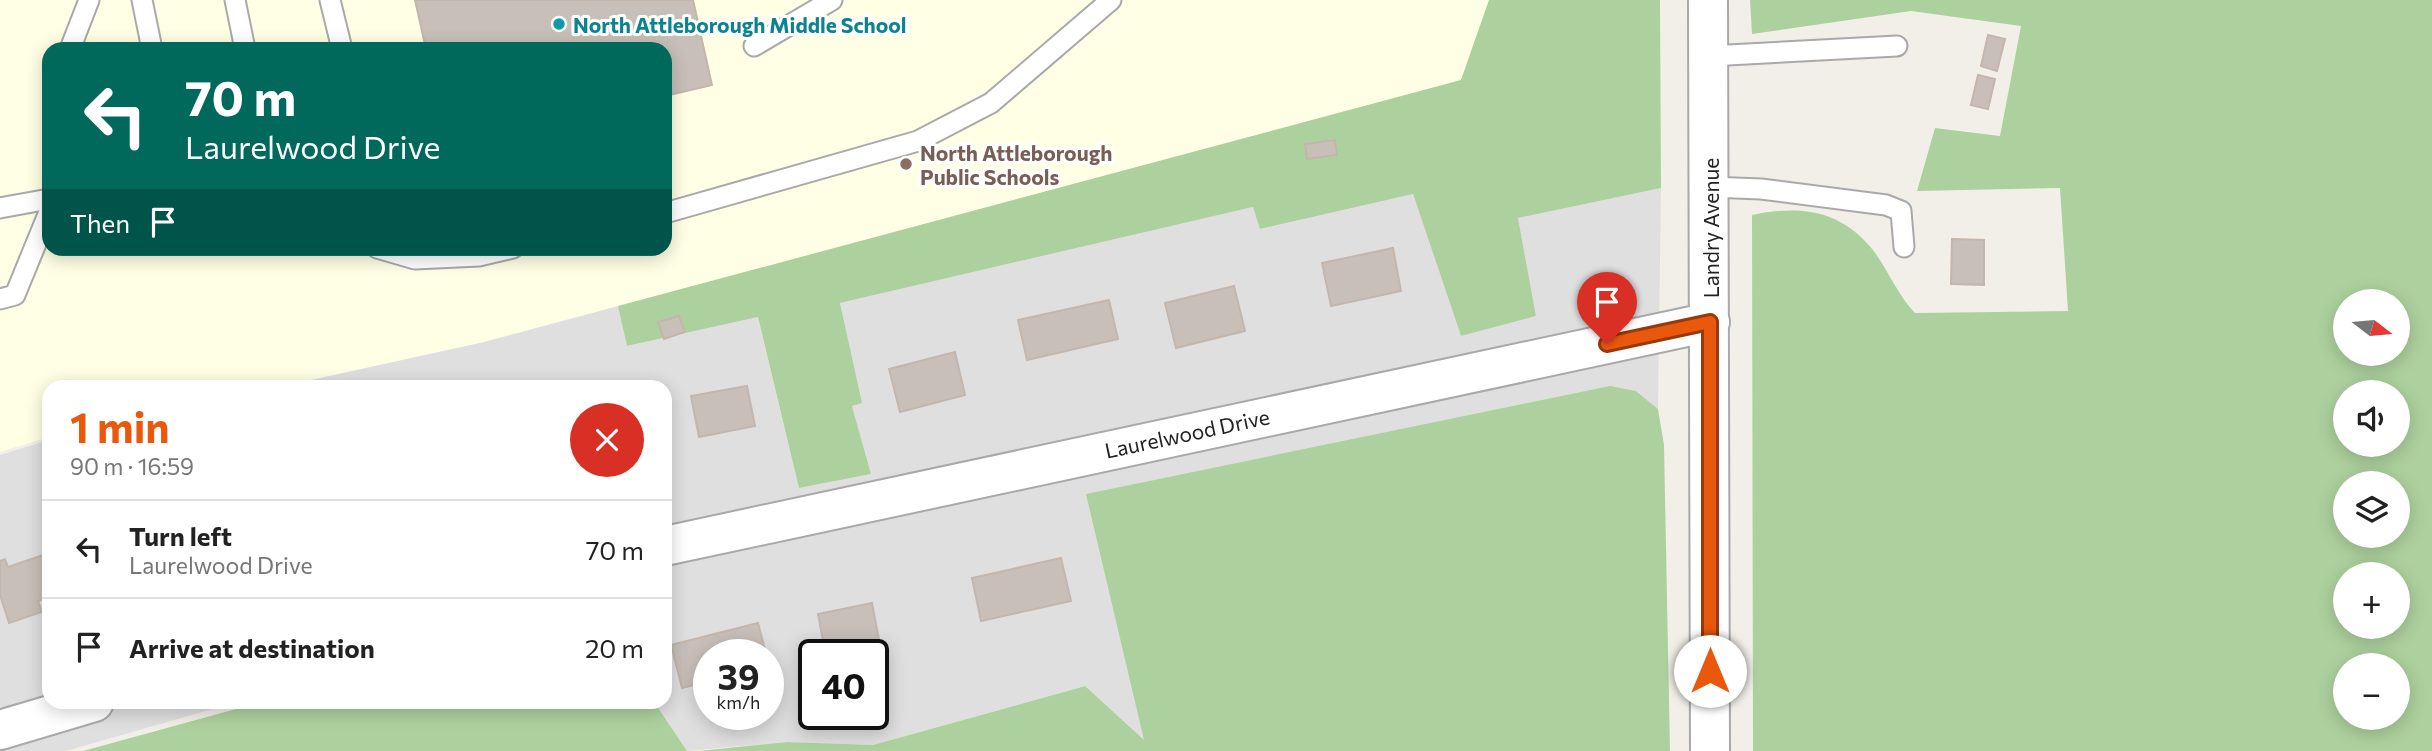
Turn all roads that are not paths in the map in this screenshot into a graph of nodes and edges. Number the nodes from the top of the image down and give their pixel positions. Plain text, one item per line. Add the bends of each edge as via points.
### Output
1 (89, 0) edge
2 (142, 0) edge
3 (236, 0) edge
4 (330, 0) edge
5 (832, 0) edge
6 (1108, 0) edge
7 (1708, 0) edge
8 (72, 42) edge
9 (151, 42) edge
10 (244, 42) edge
11 (340, 42) edge
12 (754, 46) dead end
13 (1897, 46) dead end
14 (1709, 56) junction
15 (1710, 187) junction
16 (42, 200) edge
17 (0, 208) edge
18 (672, 211) edge
19 (42, 229) edge
20 (1904, 247) dead end
21 (405, 256) edge
22 (440, 256) edge
23 (0, 299) edge
24 (1710, 322) junction
25 (672, 544) edge
26 (70, 709) edge
27 (0, 730) edge
28 (1710, 751) edge

1 - 8 lane
2 - 9 lane
3 - 10 lane
4 - 11 lane
5 - 12 lane
6 - 18 lane via 991,103 918,141
7 - 14 street, Landry Avenue
13 - 14 lane
14 - 15 street, Landry Avenue
15 - 20 lane via 1886,205 1902,211
15 - 24 street, Landry Avenue
16 - 17 lane
19 - 23 lane via 15,295
21 - 22 lane
24 - 25 street, Laurelwood Drive
24 - 28 street, Landry Avenue
26 - 27 street

